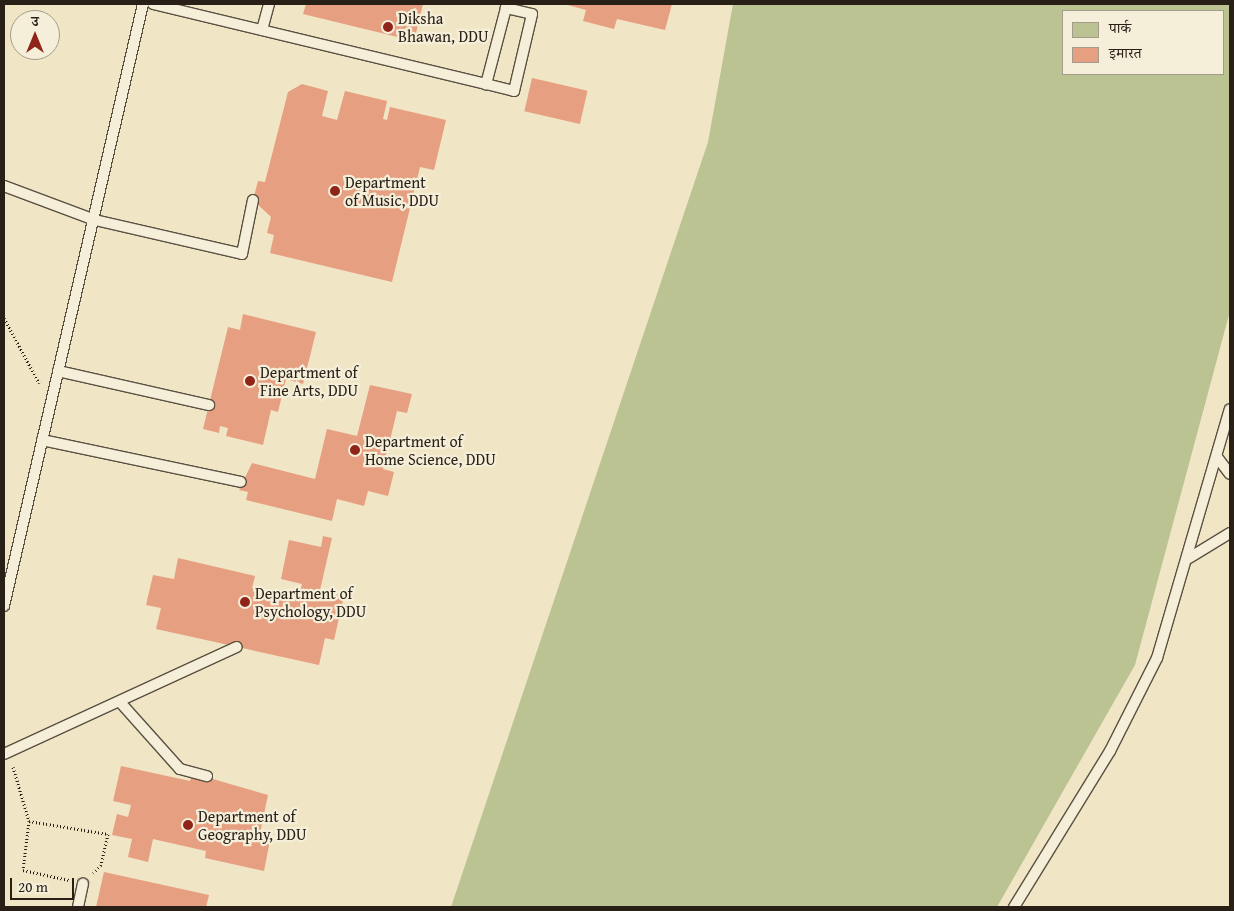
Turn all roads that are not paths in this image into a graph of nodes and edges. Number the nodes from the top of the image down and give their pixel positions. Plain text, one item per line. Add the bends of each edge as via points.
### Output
1 (143, 4) edge
2 (153, 4) edge
3 (268, 4) edge
4 (262, 30) junction
5 (486, 84) junction
6 (4, 186) edge
7 (254, 200) dead end
8 (96, 220) junction
9 (58, 371) junction
10 (209, 405) dead end
11 (1230, 409) edge
12 (42, 440) junction
13 (1217, 457) junction
14 (1230, 474) edge
15 (241, 482) dead end
16 (1230, 533) edge
17 (1189, 558) junction
18 (4, 606) edge
19 (238, 647) dead end
20 (120, 702) junction
21 (6, 754) edge
22 (207, 776) dead end
23 (83, 884) road end
24 (78, 907) edge
25 (1014, 907) edge

1 - 8 lane
2 - 4 lane
3 - 4 lane
4 - 5 lane
5 - 5 lane via 506,8 532,14 514,91
6 - 8 lane
7 - 8 lane via 242,254
8 - 9 lane
9 - 10 lane
9 - 12 lane
11 - 13 lane
12 - 15 lane
12 - 18 lane
13 - 14 lane
13 - 17 lane
16 - 17 lane
17 - 25 lane via 1157,658 1110,751
19 - 20 lane
20 - 21 lane
20 - 22 lane via 180,769
23 - 24 lane

